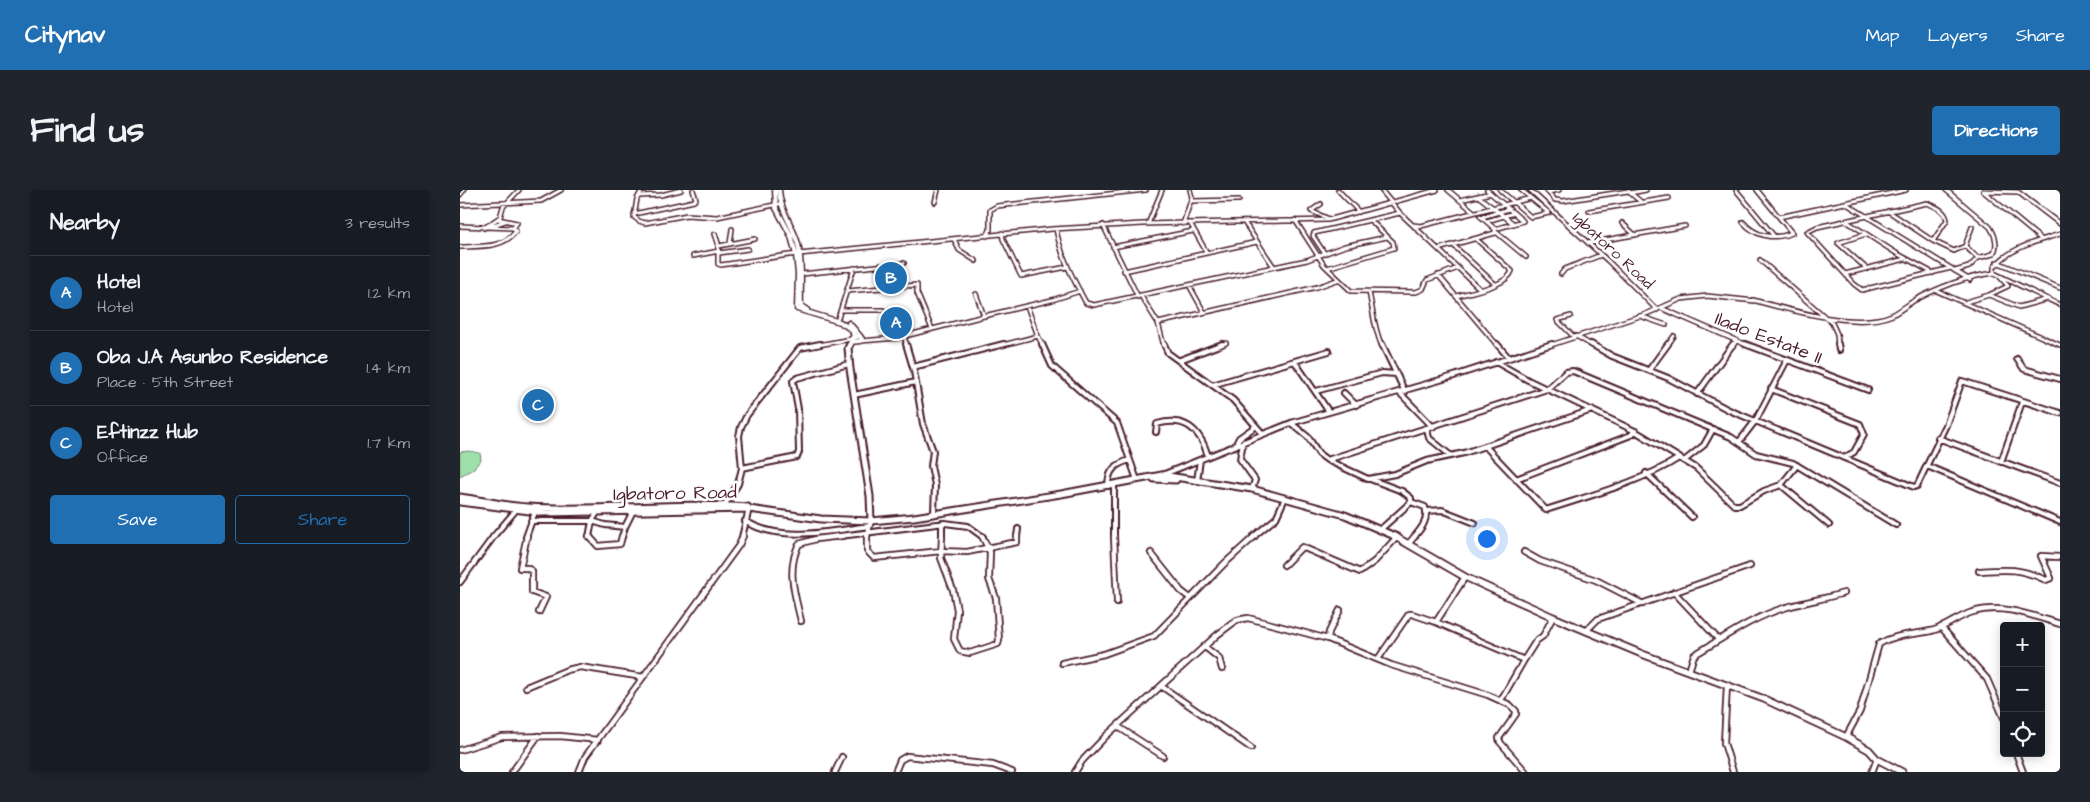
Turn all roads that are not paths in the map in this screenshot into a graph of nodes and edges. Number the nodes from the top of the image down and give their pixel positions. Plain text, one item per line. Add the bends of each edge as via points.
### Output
1 (464, 190) edge
2 (519, 190) edge
3 (560, 190) edge
4 (642, 190) edge
5 (681, 190) edge
6 (693, 190) edge
7 (777, 190) edge
8 (938, 190) edge
9 (1095, 190) edge
10 (1146, 190) edge
11 (1162, 190) edge
12 (1190, 190) edge
13 (1338, 190) edge
14 (1381, 190) edge
15 (1437, 190) edge
16 (1448, 190) edge
17 (1487, 190) edge
18 (1500, 190) edge
19 (1521, 190) edge
20 (1530, 190) edge
21 (1559, 190) edge
22 (1646, 190) edge
23 (1736, 190) edge
24 (1757, 190) edge
25 (1906, 190) edge
26 (1946, 190) edge
27 (1547, 191) edge
28 (1628, 191) edge
29 (1982, 191) edge
30 (1491, 193) junction
31 (1096, 194) junction
32 (460, 195) edge
33 (639, 196) junction
34 (1478, 196) junction
35 (1530, 198) junction
36 (1669, 198) dead end
37 (1239, 200) dead end
38 (1460, 200) junction
39 (1190, 201) junction
40 (935, 202) dead end
41 (1390, 202) junction
42 (1514, 202) junction
43 (1641, 202) junction
44 (1845, 203) junction
45 (506, 204) junction
46 (777, 204) junction
47 (1321, 204) dead end
48 (460, 205) edge
49 (1505, 205) junction
50 (1493, 208) junction
51 (1509, 209) junction
52 (1589, 210) dead end
53 (1888, 211) junction
54 (1359, 212) junction
55 (1498, 212) junction
56 (1400, 213) junction
57 (1475, 213) junction
58 (1514, 213) junction
59 (634, 214) junction
60 (1503, 216) junction
61 (1866, 216) junction
62 (1482, 217) junction
63 (1779, 217) junction
64 (498, 219) junction
65 (1295, 220) junction
66 (1331, 220) junction
67 (1370, 220) junction
68 (505, 221) junction
69 (1487, 221) junction
70 (1846, 221) junction
71 (1244, 222) junction
72 (1743, 222) dead end
73 (1190, 223) junction
74 (1622, 223) dead end
75 (1148, 224) junction
76 (1184, 224) junction
77 (1514, 224) junction
78 (2060, 224) edge
79 (1103, 225) junction
80 (1413, 225) junction
81 (460, 226) edge
82 (1421, 226) junction
83 (1685, 226) dead end
84 (485, 227) junction
85 (1972, 227) dead end
86 (513, 228) junction
87 (732, 229) dead end
88 (1056, 229) junction
89 (1418, 230) junction
90 (1496, 230) junction
91 (1193, 231) junction
92 (1002, 233) junction
93 (715, 234) dead end
94 (1866, 234) junction
95 (2060, 234) edge
96 (1635, 235) junction
97 (987, 236) junction
98 (1774, 236) junction
99 (1387, 237) junction
100 (755, 239) dead end
101 (954, 239) junction
102 (1476, 239) junction
103 (2041, 239) junction
104 (1934, 241) junction
105 (1257, 242) junction
106 (1588, 243) junction
107 (730, 244) junction
108 (1453, 244) junction
109 (718, 246) junction
110 (1965, 246) junction
111 (460, 247) edge
112 (1113, 247) junction
113 (748, 248) dead end
114 (1438, 249) junction
115 (719, 252) junction
116 (1207, 253) junction
117 (798, 254) junction
118 (1325, 254) junction
119 (1601, 255) junction
120 (693, 256) dead end
121 (1318, 257) junction
122 (1526, 257) dead end
123 (1978, 258) junction
124 (1905, 259) junction
125 (1760, 260) dead end
126 (976, 261) dead end
127 (1997, 262) junction
128 (904, 263) dead end
129 (1067, 267) junction
130 (1274, 267) junction
131 (854, 268) junction
132 (1327, 268) junction
133 (1458, 268) junction
134 (1951, 268) junction
135 (1867, 269) junction
136 (1124, 271) junction
137 (1955, 271) junction
138 (1933, 273) junction
139 (802, 274) junction
140 (1561, 274) dead end
141 (1845, 274) junction
142 (1996, 274) junction
143 (1438, 275) junction
144 (1337, 280) junction
145 (1970, 280) junction
146 (1495, 284) junction
147 (1189, 285) junction
148 (2060, 288) edge
149 (1480, 289) junction
150 (847, 291) junction
151 (1080, 291) junction
152 (1937, 291) junction
153 (1369, 292) junction
154 (976, 294) dead end
155 (1140, 296) junction
156 (1456, 296) junction
157 (1988, 296) junction
158 (2048, 299) junction
159 (1964, 302) junction
160 (2060, 305) edge
161 (1027, 306) junction
162 (1659, 309) junction
163 (842, 310) junction
164 (883, 310) dead end
165 (1204, 312) junction
166 (984, 316) junction
167 (1572, 316) dead end
168 (1640, 316) junction
169 (1827, 317) junction
170 (838, 318) junction
171 (1158, 323) junction
172 (1666, 325) dead end
173 (932, 329) junction
174 (904, 336) junction
175 (1038, 336) junction
176 (1575, 336) junction
177 (1674, 336) dead end
178 (860, 339) junction
179 (852, 340) junction
180 (1736, 341) junction
181 (1226, 343) dead end
182 (2060, 345) edge
183 (1839, 350) dead end
184 (1329, 351) dead end
185 (1509, 358) junction
186 (2018, 358) dead end
187 (1180, 360) junction
188 (1787, 360) junction
189 (1295, 362) junction
190 (1496, 362) junction
191 (849, 364) junction
192 (913, 367) junction
193 (1649, 370) junction
194 (1396, 374) junction
195 (2060, 379) edge
196 (916, 382) junction
197 (1212, 385) junction
198 (1547, 389) junction
199 (1771, 389) junction
200 (1868, 390) dead end
201 (1316, 392) junction
202 (1405, 392) junction
203 (1344, 393) dead end
204 (1400, 393) junction
205 (1697, 394) junction
206 (854, 395) junction
207 (2022, 402) junction
208 (1356, 405) junction
209 (1592, 410) junction
210 (1329, 412) junction
211 (2060, 414) edge
212 (1756, 420) junction
213 (1291, 423) junction
214 (1256, 426) junction
215 (1433, 427) junction
216 (1713, 428) junction
217 (1427, 429) junction
218 (1635, 431) junction
219 (1156, 432) dead end
220 (1263, 434) junction
221 (1938, 438) junction
222 (1243, 442) junction
223 (1739, 442) junction
224 (1235, 446) junction
225 (1484, 446) junction
226 (1854, 452) junction
227 (1450, 455) junction
228 (1208, 456) junction
229 (1679, 458) junction
230 (1844, 458) junction
231 (1130, 460) junction
232 (1200, 460) junction
233 (1327, 460) junction
234 (1684, 461) junction
235 (2001, 462) junction
236 (1860, 464) junction
237 (1797, 465) junction
238 (1927, 466) junction
239 (742, 468) junction
240 (1646, 473) junction
241 (1162, 475) junction
242 (1382, 476) junction
243 (1368, 478) junction
244 (1150, 479) junction
245 (1516, 479) junction
246 (1189, 480) junction
247 (1197, 481) junction
248 (1138, 482) junction
249 (2060, 483) edge
250 (1781, 485) junction
251 (1111, 486) junction
252 (1391, 488) junction
253 (1252, 489) junction
254 (460, 497) edge
255 (1285, 498) junction
256 (460, 502) edge
257 (1411, 502) junction
258 (726, 504) junction
259 (713, 509) junction
260 (749, 509) junction
261 (516, 510) junction
262 (535, 512) junction
263 (632, 512) junction
264 (1427, 512) junction
265 (558, 513) junction
266 (597, 513) junction
267 (934, 514) junction
268 (1692, 517) dead end
269 (531, 521) junction
270 (554, 521) junction
271 (592, 521) junction
272 (745, 521) junction
273 (2060, 522) edge
274 (942, 523) junction
275 (1475, 523) dead end
276 (870, 524) junction
277 (1896, 524) dead end
278 (1829, 526) dead end
279 (625, 527) junction
280 (1018, 529) dead end
281 (1381, 529) junction
282 (867, 533) junction
283 (1397, 537) junction
284 (1409, 543) junction
285 (989, 547) junction
286 (941, 551) junction
287 (1151, 552) dead end
288 (1524, 552) dead end
289 (2060, 557) edge
290 (1284, 564) dead end
291 (1750, 566) dead end
292 (1979, 571) dead end
293 (1465, 577) junction
294 (460, 582) edge
295 (1674, 592) junction
296 (1844, 593) dead end
297 (1190, 598) junction
298 (1117, 602) dead end
299 (1643, 604) junction
300 (1340, 610) dead end
301 (539, 612) dead end
302 (1553, 617) junction
303 (801, 621) dead end
304 (1436, 622) junction
305 (2060, 624) edge
306 (1941, 628) junction
307 (1586, 631) junction
308 (1328, 639) junction
309 (1719, 640) junction
310 (1205, 647) junction
311 (1378, 659) junction
312 (1524, 660) junction
313 (1062, 664) dead end
314 (1222, 669) dead end
315 (1689, 670) junction
316 (643, 677) junction
317 (1727, 685) junction
318 (1161, 686) junction
319 (526, 687) dead end
320 (1501, 700) junction
321 (2001, 712) edge
322 (1117, 726) junction
323 (538, 736) junction
324 (1846, 737) junction
325 (598, 740) junction
326 (1251, 748) dead end
327 (460, 750) edge
328 (1162, 756) dead end
329 (842, 757) dead end
330 (2017, 757) edge
331 (1877, 759) junction
332 (512, 772) edge
333 (579, 772) edge
334 (835, 772) edge
335 (895, 772) edge
336 (1012, 772) edge
337 (1075, 772) edge
338 (1526, 772) edge
339 (1733, 772) edge
340 (1872, 772) edge
341 (1902, 772) edge
342 (2023, 772) edge

1 - 32 street
2 - 45 street
3 - 45 street via 542,201
4 - 33 street
5 - 33 street
6 - 59 street via 694,201
7 - 46 street
8 - 40 street
9 - 31 street
10 - 31 street
11 - 75 street
12 - 39 street
13 - 54 street
14 - 41 street
15 - 41 street
16 - 38 street
17 - 30 street
18 - 42 street
19 - 35 street
20 - 106 street, Igbatoro Road
21 - 27 street
22 - 28 street
23 - 98 street
24 - 63 street
25 - 44 street
26 - 123 street via 1994,232 1994,253
27 - 28 street via 1555,200 1563,201
28 - 43 street
29 - 78 street via 2018,192
29 - 103 street
30 - 34 street
30 - 49 street
31 - 97 street via 995,206 989,211 990,230
33 - 59 street
34 - 38 street
34 - 50 street
35 - 42 street
35 - 42 street via 1549,213 1532,217
36 - 43 street
37 - 39 street
38 - 57 street
39 - 76 street
41 - 54 street
41 - 56 street
42 - 49 street
43 - 52 street
44 - 61 street
44 - 63 street
45 - 48 street
45 - 64 street
46 - 59 street via 717,217 693,215 648,223 638,221
46 - 117 street via 777,211
47 - 66 street via 1310,212
49 - 50 street
49 - 51 street
50 - 55 street
50 - 57 street
51 - 55 street
51 - 58 street
53 - 61 street
53 - 104 street
53 - 104 street via 1927,203 1940,209 1947,220
54 - 66 street
55 - 60 street
55 - 62 street
56 - 67 street
56 - 80 street
57 - 62 street
57 - 82 street
58 - 60 street
58 - 77 street via 1523,220
60 - 69 street
60 - 77 street
61 - 70 street
61 - 134 street
62 - 69 street
63 - 98 street via 1792,233
64 - 68 street
64 - 84 street
65 - 66 street
65 - 71 street
65 - 121 street
67 - 99 street
67 - 118 street via 1313,234
68 - 84 street
68 - 86 street via 518,223
69 - 90 street
70 - 94 street
70 - 141 street via 1807,232
71 - 73 street
71 - 105 street
72 - 98 street via 1755,235
73 - 76 street
73 - 91 street
74 - 96 street
75 - 76 street
75 - 79 street
77 - 90 street
79 - 88 street
79 - 112 street
80 - 82 street
80 - 89 street
81 - 84 street
82 - 89 street
83 - 96 street
84 - 86 street
85 - 110 street
86 - 111 street via 516,232 512,238 503,243
87 - 107 street
88 - 92 street
88 - 129 street via 1058,246
89 - 114 street
90 - 102 street
90 - 122 street
91 - 112 street
91 - 116 street
92 - 97 street
92 - 129 street via 1021,276
93 - 109 street
94 - 124 street
94 - 135 street via 1838,243
95 - 103 street
96 - 106 street
97 - 101 street
99 - 118 street
99 - 132 street via 1394,248
100 - 107 street
101 - 117 street
101 - 126 street via 960,252
102 - 108 street
102 - 146 street via 1512,271 1508,279
103 - 127 street
104 - 110 street via 1954,251
105 - 116 street
105 - 130 street
106 - 119 street, Igbatoro Road
107 - 109 street
108 - 114 street
108 - 146 street
109 - 115 street
110 - 123 street
112 - 136 street
113 - 115 street
114 - 133 street
115 - 117 street via 718,264 721,266
115 - 120 street
116 - 136 street
117 - 139 street
117 - 179 street via 797,309 849,327
118 - 121 street
119 - 140 street via 1565,269
119 - 162 street, Igbatoro Road
121 - 130 street
121 - 132 street
123 - 137 street via 1968,267
124 - 135 street
124 - 138 street
125 - 169 street
127 - 142 street via 1993,270
127 - 148 street
128 - 131 street
129 - 151 street
130 - 147 street
131 - 139 street
131 - 150 street
132 - 144 street
133 - 143 street
133 - 149 street
134 - 137 street
134 - 138 street
135 - 141 street
136 - 155 street
137 - 145 street
138 - 141 street via 1867,290 1859,288
139 - 170 street via 801,308
142 - 145 street
142 - 157 street via 2008,286
142 - 158 street
143 - 153 street via 1427,280 1416,292
143 - 156 street
144 - 153 street via 1351,291
144 - 165 street
145 - 152 street
146 - 149 street
147 - 155 street
147 - 165 street
149 - 156 street
150 - 163 street
150 - 173 street via 917,285 917,293
151 - 155 street via 1086,303 1094,306
151 - 161 street
152 - 159 street
152 - 169 street via 1881,318
153 - 194 street via 1375,331
154 - 166 street
155 - 171 street
156 - 185 street
157 - 158 street via 2019,307
157 - 159 street
158 - 160 street
159 - 182 street
161 - 166 street
161 - 175 street
162 - 168 street
162 - 169 street via 1681,299 1707,296 1755,301
162 - 180 street, Ilado Estate II
163 - 164 street
163 - 170 street
165 - 171 street
166 - 173 street
167 - 176 street via 1557,320
168 - 172 street
168 - 176 street
169 - 183 street via 1834,326
170 - 178 street via 851,324
171 - 187 street via 1164,348
173 - 174 street
174 - 178 street via 874,341
174 - 192 street
175 - 192 street
175 - 231 street via 1052,366 1117,424
176 - 185 street
176 - 193 street via 1606,353
177 - 193 street
178 - 179 street
179 - 191 street via 848,348
179 - 239 street via 800,348 741,427
180 - 188 street, Ilado Estate II
180 - 205 street
181 - 187 street
184 - 189 street
185 - 190 street
186 - 195 street via 2024,369
187 - 197 street
188 - 199 street
188 - 200 street, Ilado Estate II
189 - 197 street
189 - 201 street
190 - 198 street
190 - 202 street
191 - 206 street
191 - 239 street via 793,381 798,409 797,456
192 - 196 street
193 - 205 street
194 - 201 street via 1382,373
194 - 202 street
196 - 206 street
196 - 267 street via 923,424 933,451
197 - 214 street via 1239,405
198 - 209 street
198 - 215 street
198 - 216 street via 1566,372 1573,371
199 - 212 street
199 - 226 street via 1860,424 1864,434
201 - 210 street
202 - 204 street
203 - 208 street
204 - 208 street
204 - 215 street
205 - 212 street
206 - 276 street via 870,496
207 - 211 street
207 - 221 street via 1962,381
207 - 235 street
208 - 210 street
209 - 218 street
209 - 225 street
210 - 213 street
212 - 223 street
212 - 230 street
213 - 220 street
213 - 233 street
214 - 220 street
214 - 224 street via 1239,438
215 - 217 street
216 - 223 street
216 - 234 street via 1700,451
217 - 227 street via 1431,440
217 - 233 street
218 - 229 street
218 - 245 street
219 - 228 street via 1157,424 1162,422 1191,425
220 - 222 street
221 - 235 street
221 - 238 street
222 - 224 street
222 - 253 street via 1240,459 1255,480
223 - 237 street via 1756,454
224 - 228 street
225 - 227 street
225 - 245 street
226 - 230 street
226 - 236 street
227 - 242 street
228 - 232 street
229 - 234 street
229 - 240 street
230 - 236 street
231 - 248 street
231 - 251 street via 1111,469 1108,476
232 - 241 street
232 - 247 street
233 - 243 street
234 - 250 street via 1696,468 1734,505
235 - 249 street
236 - 238 street via 1914,487
237 - 250 street
237 - 277 street
238 - 273 street
239 - 258 street via 738,484
240 - 245 street via 1546,510
240 - 268 street
241 - 244 street
241 - 246 street
242 - 243 street
242 - 252 street
243 - 252 street
244 - 246 street
244 - 248 street
246 - 247 street
247 - 253 street
248 - 251 street
250 - 278 street
251 - 267 street
251 - 298 street
252 - 257 street via 1402,491 1411,498
253 - 255 street
254 - 258 street, Igbatoro Road via 559,508
255 - 281 street
255 - 297 street via 1276,518
256 - 261 street, Igbatoro Road
257 - 264 street via 1425,507
257 - 281 street
258 - 259 street
258 - 260 street, Igbatoro Road
259 - 260 street, Igbatoro Road
259 - 263 street, Igbatoro Road
260 - 272 street
260 - 276 street
261 - 262 street, Igbatoro Road
261 - 294 street
262 - 265 street, Igbatoro Road
262 - 269 street
263 - 266 street, Igbatoro Road
263 - 279 street
264 - 275 street via 1442,510
264 - 284 street via 1426,522
265 - 266 street, Igbatoro Road
265 - 270 street
266 - 271 street
267 - 276 street
269 - 270 street
269 - 301 street via 520,568 532,571 532,592 546,597
270 - 271 street
271 - 279 street
271 - 279 street via 589,537 598,546 620,544
272 - 276 street via 753,528 782,533
272 - 316 street via 744,535 739,544
274 - 282 street
274 - 285 street via 964,523 972,527
274 - 286 street
276 - 282 street
280 - 285 street via 1017,542
281 - 283 street
282 - 286 street via 866,544 874,558
282 - 303 street via 799,544 791,569
283 - 284 street
283 - 290 street via 1360,572 1302,548
284 - 293 street
285 - 286 street via 950,554
285 - 286 street via 990,581 996,598 1000,640 995,646 970,653 960,651 954,639 957,610 941,561
287 - 297 street
288 - 299 street via 1535,560 1589,577
289 - 292 street via 2041,556 2052,578 2046,580 2012,569
291 - 295 street
293 - 302 street
293 - 304 street
295 - 299 street
295 - 309 street
296 - 309 street via 1783,608
297 - 313 street via 1154,636 1104,654
299 - 307 street via 1598,619
300 - 308 street
302 - 307 street
302 - 312 street
304 - 311 street via 1409,614
304 - 312 street
305 - 306 street via 1992,608 1973,612
306 - 321 street via 1987,679
306 - 324 street via 1888,637 1879,644 1860,711
307 - 315 street
308 - 310 street via 1242,618
308 - 311 street
309 - 315 street via 1694,655
310 - 314 street via 1219,658
310 - 318 street
311 - 320 street
312 - 320 street
315 - 317 street
316 - 319 street via 580,667
316 - 325 street
317 - 324 street
317 - 339 street via 1724,743
318 - 322 street
318 - 326 street
320 - 338 street via 1516,711 1498,741
322 - 328 street
322 - 337 street
323 - 325 street
323 - 327 street via 502,737
323 - 332 street
324 - 331 street via 1869,750
325 - 333 street
329 - 334 street
330 - 342 street
331 - 340 street
331 - 341 street
335 - 336 street via 900,760 907,756 993,766

